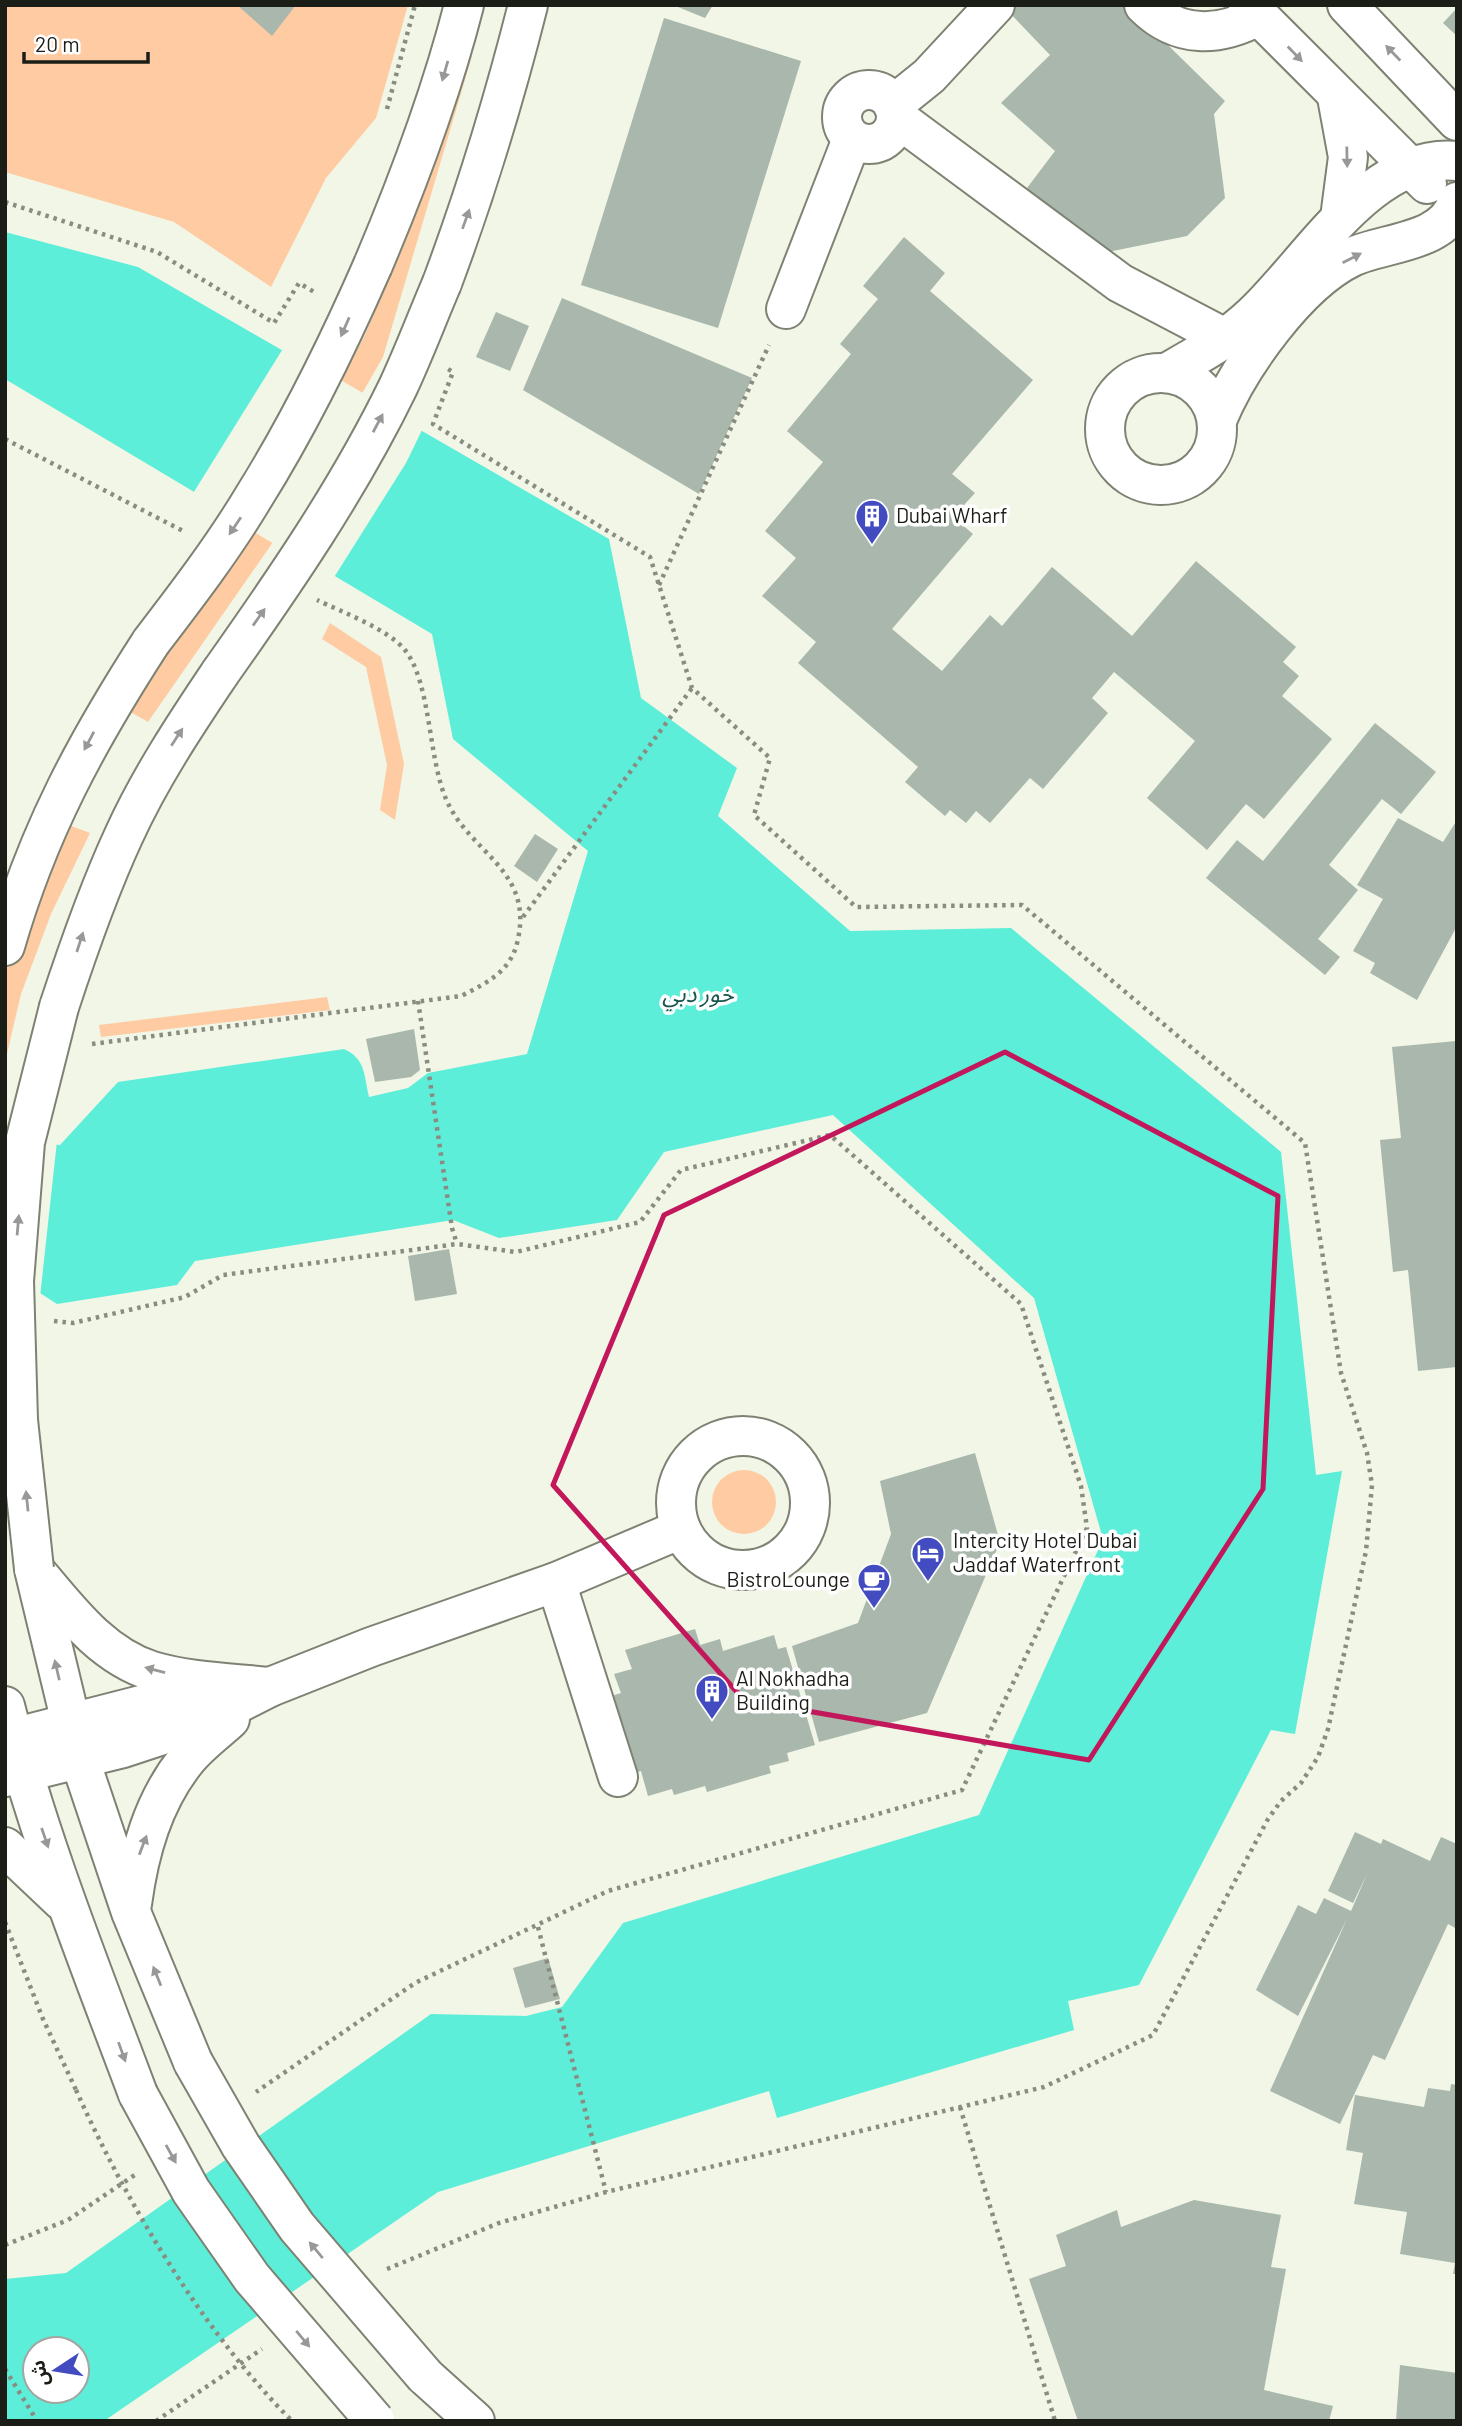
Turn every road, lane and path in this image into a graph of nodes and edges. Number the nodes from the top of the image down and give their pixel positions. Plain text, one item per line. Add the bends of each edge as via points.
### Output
1 (415, 5) edge
2 (464, 5) edge
3 (527, 5) edge
4 (995, 5) edge
5 (1144, 5) edge
6 (1347, 5) edge
7 (1253, 10) edge
8 (1338, 97) junction
9 (1444, 107) edge
10 (895, 111) junction
11 (385, 115) dead end
12 (1410, 169) junction
13 (1455, 189) edge
14 (5, 202) edge
15 (1340, 218) junction
16 (321, 282) dead end
17 (323, 297) dead end
18 (310, 305) dead end
19 (786, 309) joint
20 (1248, 330) junction
21 (441, 365) dead end
22 (1168, 372) junction
23 (1217, 420) junction
24 (187, 526) dead end
25 (179, 537) dead end
26 (659, 586) junction
27 (692, 688) junction
28 (490, 854) dead end
29 (523, 917) junction
30 (7, 933) edge
31 (418, 1001) junction
32 (83, 1045) dead end
33 (457, 1244) dead end
34 (681, 1529) dead end
35 (34, 1569) junction
36 (556, 1582) junction
37 (270, 1687) junction
38 (70, 1724) junction
39 (10, 1747) edge
40 (79, 1760) junction
41 (618, 1777) dead end
42 (5, 1847) edge
43 (68, 1907) junction
44 (131, 1912) junction
45 (5, 1922) edge
46 (538, 1927) dead end
47 (960, 2107) junction
48 (606, 2192) junction
49 (383, 2271) dead end
50 (269, 2344) dead end
51 (5, 2369) edge
52 (37, 2421) edge
53 (156, 2421) edge
54 (292, 2421) edge
55 (375, 2421) edge
56 (475, 2421) edge
57 (1055, 2421) edge

1 - 11 path
2 -> 30 street, bridge via 430,120 338,345 253,499 100,721 56,804
35 -> 3 street, bridge via 18,1420 14,1281 25,1142 59,1007 88,919 124,833 168,751 284,582 344,487 398,387 480,178
4 - 10 street
5 - 7 street via 1172,25 1196,33 1237,27
9 -> 6 street
7 -> 8 street
8 - 12 street
8 -> 15 street via 1348,157
9 - 13 street
10 - 19 street via 885,96 874,90 863,90 844,106 844,129 852,139
10 - 20 street via 1120,283
12 - 13 street
12 - 13 street
12 - 15 street via 1373,190
20 -> 13 street via 1329,271 1373,248 1429,232 1444,223
14 - 17 path via 157,252 274,323 299,283
15 - 20 street
16 - 18 path
19 - 26 path
20 - 22 street
20 - 23 street via 1239,376
21 - 26 path via 453,372 433,424 650,557
22 - 23 street via 1201,387
22 - 23 street via 1146,374 1126,383 1108,409 1105,442 1129,477 1150,485 1172,485 1192,477 1207,462 1216,442
24 - 25 path
26 - 27 path
27 - 29 path
27 - 47 path via 769,758 754,815 856,907 1022,905 1305,1143 1341,1373 1367,1453 1372,1485 1366,1551 1328,1730 1301,1783 1268,1819 1153,2035 1044,2087
28 - 29 path via 513,882
29 - 31 path via 516,952 494,981 461,996
31 - 32 path
31 - 33 path
34 - 36 street
37 -> 35 street via 153,1671 125,1659 79,1623
38 -> 35 street
36 - 37 street
36 - 41 street
37 - 38 street via 190,1695
37 - 40 street via 199,1723
44 -> 37 street via 138,1856 187,1758
38 - 39 street
38 - 40 street
39 - 40 street
39 -> 43 street
40 - 44 street
42 - 43 street
43 -> 55 street, bridge via 138,2095 191,2191 252,2278
56 -> 44 street, bridge via 425,2376 297,2227 241,2146 193,2062
45 - 54 path, bridge via 103,2150 149,2231 262,2390
46 - 48 path
47 - 48 path
47 - 57 path
48 - 49 path via 499,2223
50 - 53 path
51 - 52 path

